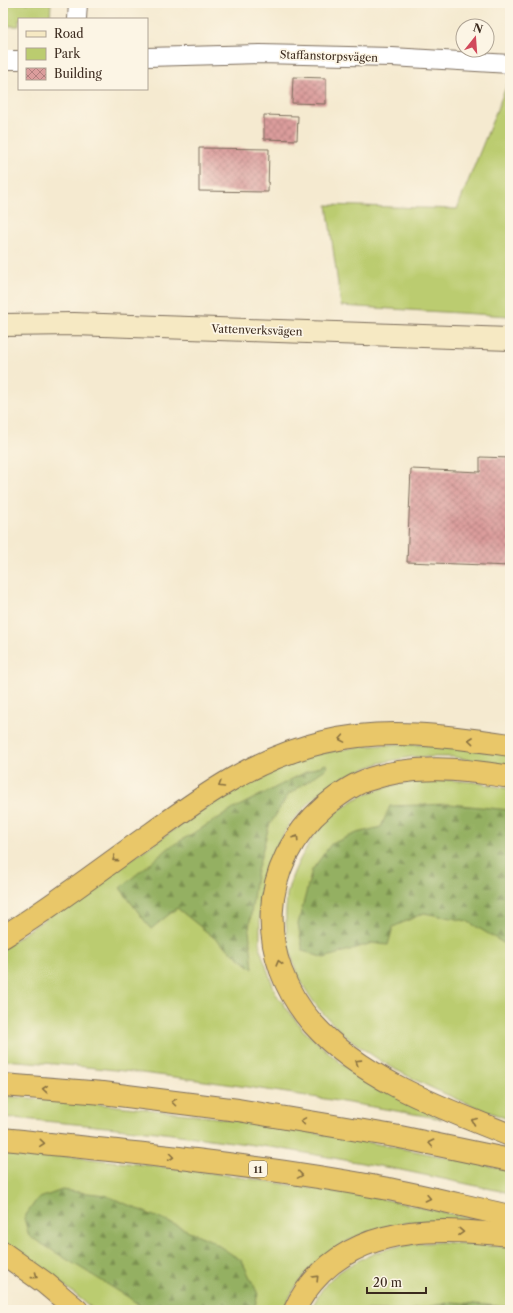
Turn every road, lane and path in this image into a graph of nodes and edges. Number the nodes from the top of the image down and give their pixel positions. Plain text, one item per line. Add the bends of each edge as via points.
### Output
1 (78, 3) edge
2 (77, 18) edge
3 (148, 57) edge
4 (3, 60) edge
5 (18, 60) edge
6 (510, 64) edge
7 (3, 325) edge
8 (510, 339) edge
9 (510, 745) edge
10 (510, 778) edge
11 (3, 937) edge
12 (3, 1085) edge
13 (510, 1135) edge
14 (3, 1139) edge
15 (510, 1160) edge
16 (510, 1216) edge
17 (510, 1235) edge
18 (3, 1253) edge
19 (77, 1310) edge
20 (295, 1310) edge

1 - 2 street
3 - 6 street, Staffanstorpsvägen via 260,54 392,57
4 - 5 street
7 - 8 street, Vattenverksvägen via 82,324
9 -> 11 highway via 441,736 379,735 324,742 294,751 242,772 199,799 62,898
13 -> 10 highway via 434,1105 405,1090 351,1058 328,1038 302,1009 283,978 272,924 272,902 284,858 296,836 335,798 363,781 415,769 450,769
15 -> 12 highway via 400,1137 238,1110 103,1093
14 -> 16 highway, 11 via 272,1170 384,1188
20 -> 17 highway via 300,1298 330,1264 370,1241 423,1231
18 -> 19 highway

